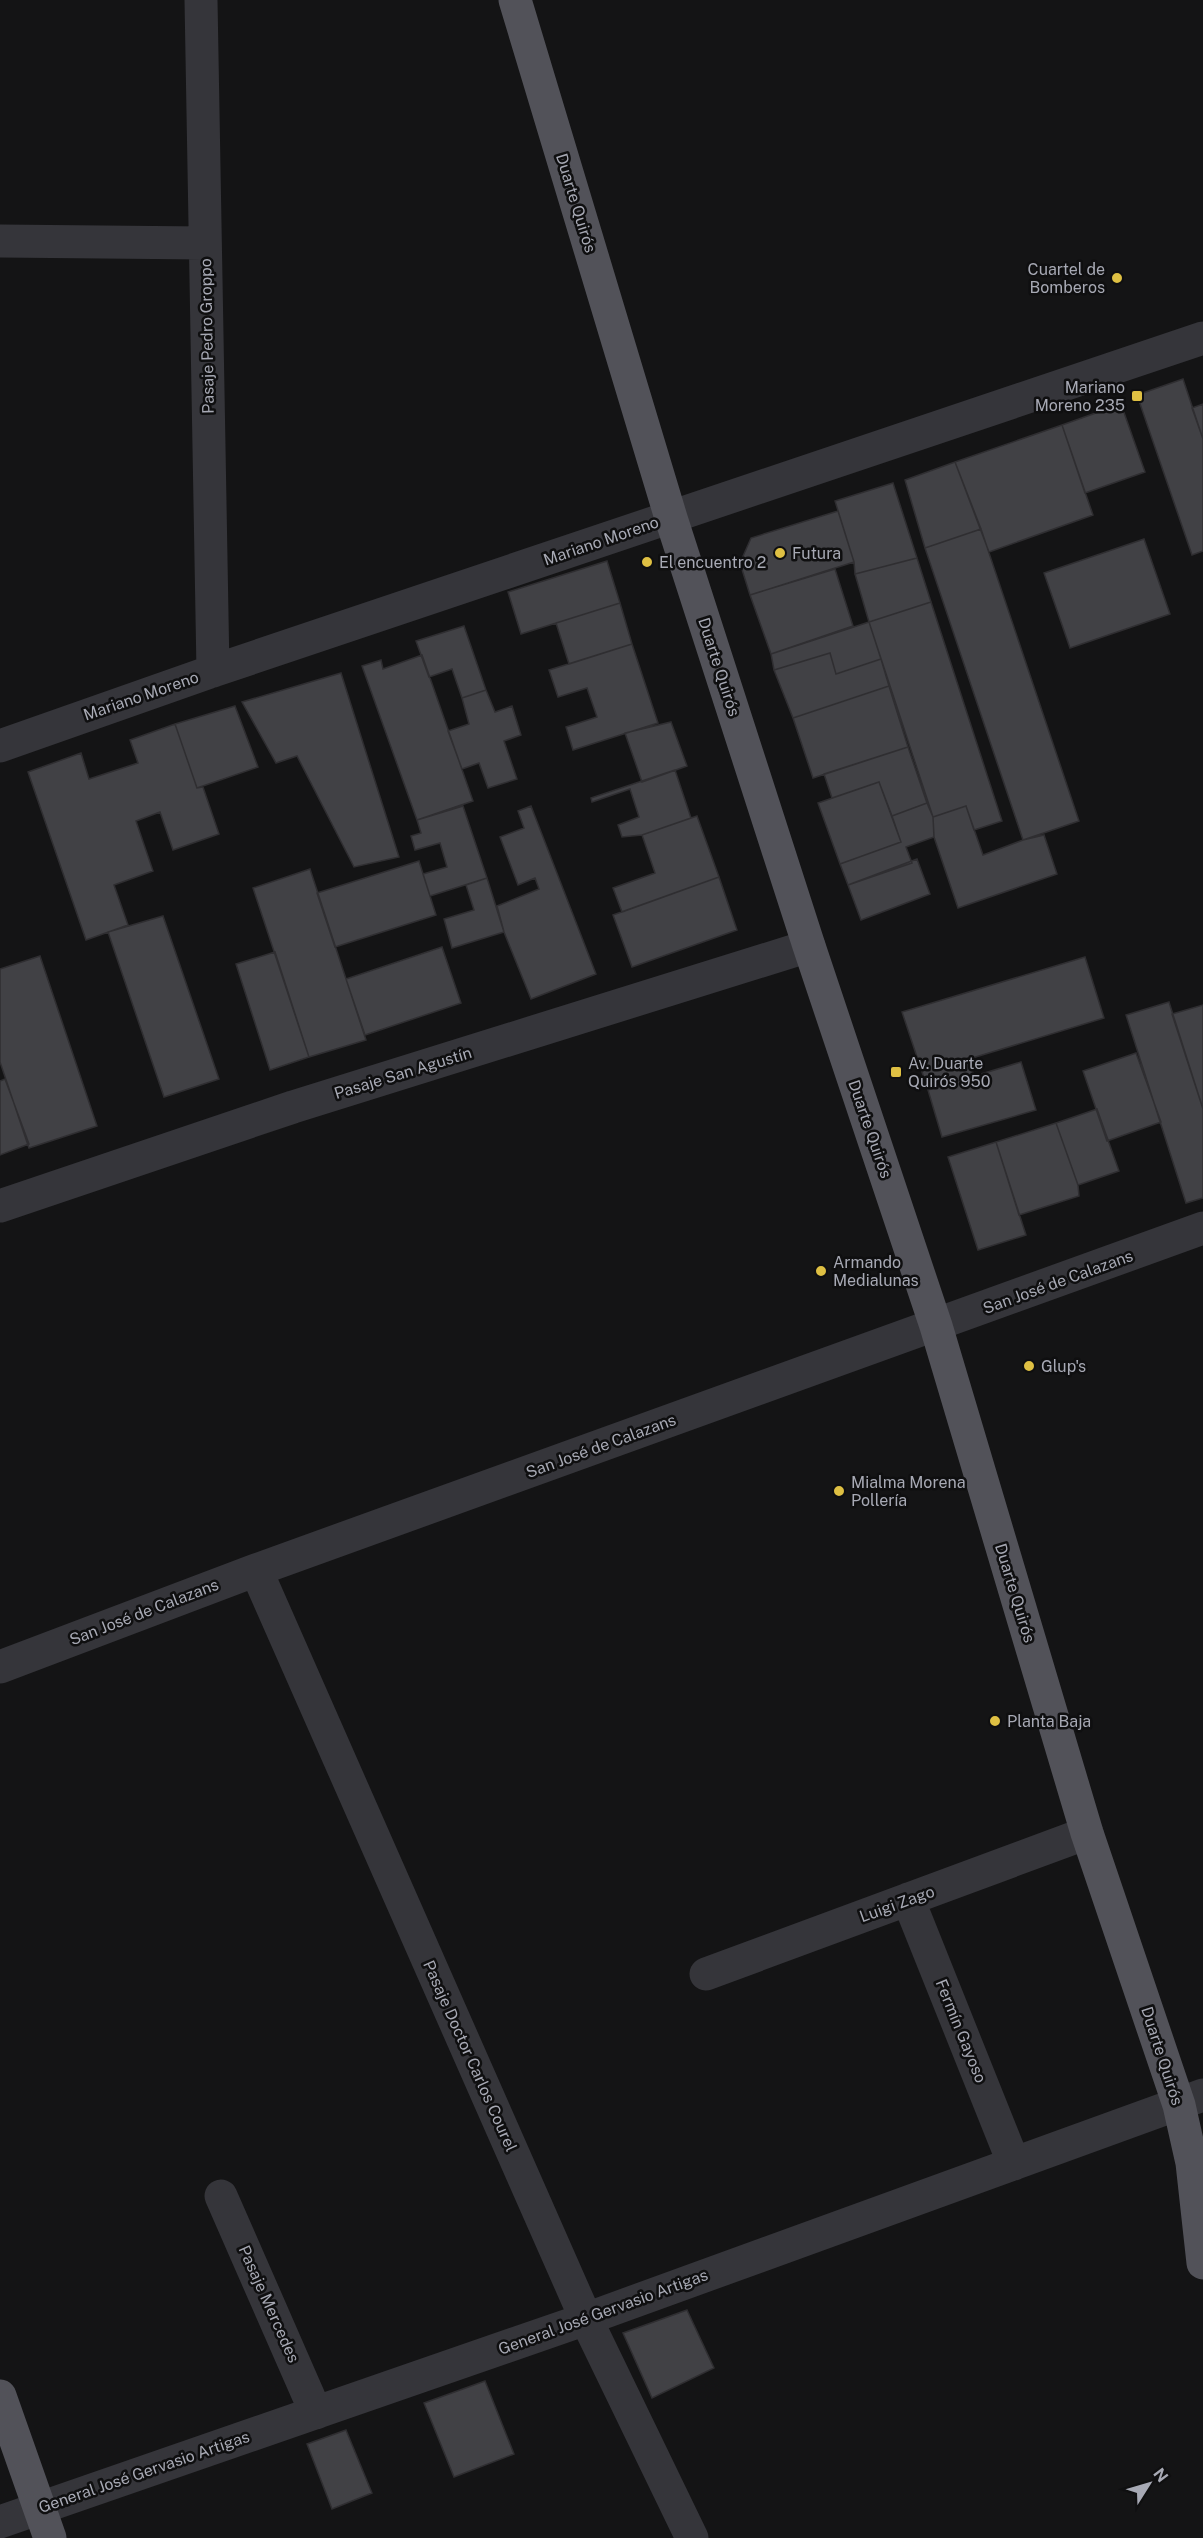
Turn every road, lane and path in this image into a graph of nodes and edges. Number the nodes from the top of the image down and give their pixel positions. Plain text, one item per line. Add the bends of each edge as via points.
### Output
1 (201, 0) edge
2 (514, 0) edge
3 (0, 241) edge
4 (205, 243) junction
5 (1203, 338) edge
6 (671, 518) junction
7 (213, 671) junction
8 (0, 746) edge
9 (809, 946) junction
10 (0, 1206) edge
11 (1203, 1228) edge
12 (936, 1326) junction
13 (256, 1570) junction
14 (0, 1667) edge
15 (1087, 1833) junction
16 (908, 1899) junction
17 (706, 1974) dead end
18 (1191, 2100) edge
19 (1014, 2164) junction
20 (221, 2196) dead end
21 (1203, 2263) edge
22 (586, 2319) junction
23 (0, 2396) edge
24 (316, 2413) junction
25 (0, 2522) edge
26 (45, 2523) edge
27 (692, 2538) edge

1 - 4 street, Pasaje Pedro Groppo
2 - 6 main road, Duarte Quirós
3 - 4 street
4 - 7 street, Pasaje Pedro Groppo
5 - 6 street, Mariano Moreno
6 - 7 street, Mariano Moreno
6 - 9 main road, Duarte Quirós
7 - 8 street, Mariano Moreno
9 - 10 street, Pasaje San Agustín via 293,1107
9 - 12 main road, Duarte Quirós
11 - 12 street, San José de Calazans
12 - 13 street, San José de Calazans
12 - 15 main road, Duarte Quirós
13 - 14 street, San José de Calazans
13 - 22 street, Pasaje Doctor Carlos Courel
15 - 16 street, Luigi Zago
15 - 18 main road, Duarte Quirós
16 - 17 street, Luigi Zago
16 - 19 street, Fermín Gayoso
18 - 19 street, General José Gervasio Artigas
18 - 21 main road, Duarte Quirós via 1192,2163
19 - 22 street, General José Gervasio Artigas
20 - 24 street, Pasaje Mercedes
22 - 24 street, General José Gervasio Artigas
22 - 27 street, Pasaje Doctor Carlos Courel
23 - 26 main road
24 - 26 street, General José Gervasio Artigas
25 - 26 street, General José Gervasio Artigas

